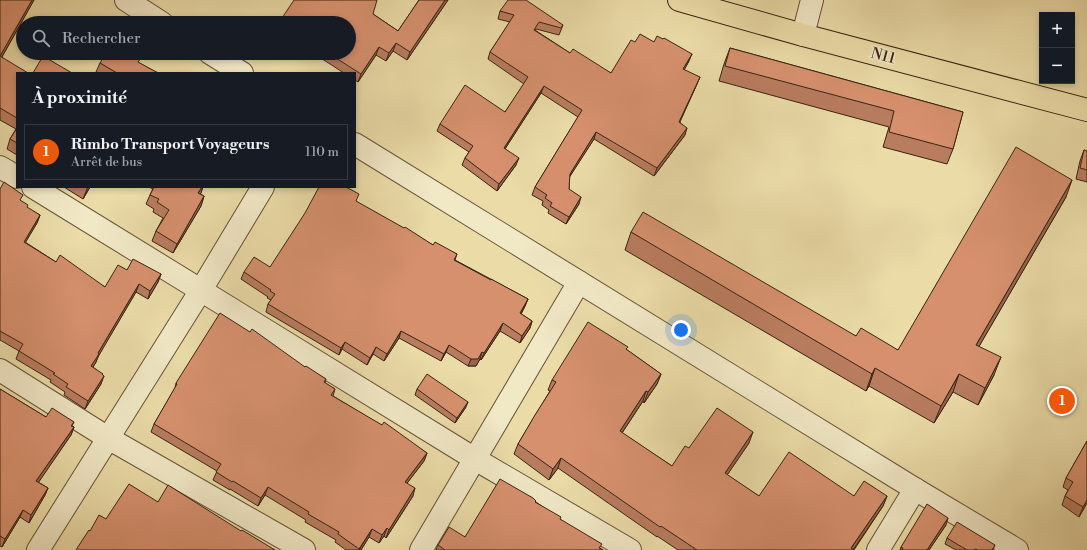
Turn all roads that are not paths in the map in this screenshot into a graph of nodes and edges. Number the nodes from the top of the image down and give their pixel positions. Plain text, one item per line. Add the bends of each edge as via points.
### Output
1 (126, 0) edge
2 (678, 0) edge
3 (812, 0) edge
4 (151, 16) edge
5 (803, 35) junction
6 (221, 60) edge
7 (240, 72) edge
8 (1087, 110) edge
9 (356, 145) edge
10 (0, 167) edge
11 (16, 176) edge
12 (35, 188) edge
13 (262, 188) edge
14 (579, 282) junction
15 (201, 290) junction
16 (0, 370) edge
17 (108, 438) junction
18 (475, 459) junction
19 (915, 489) junction
20 (38, 550) edge
21 (304, 550) edge
22 (421, 550) edge
23 (630, 550) edge
24 (878, 550) edge
25 (1016, 550) edge

1 - 4 street
2 - 5 main road, N11
3 - 5 street
5 - 8 main road, N11
6 - 7 street
9 - 14 street
10 - 11 street
12 - 15 street
13 - 15 street
14 - 18 street
14 - 19 street
15 - 17 street
15 - 18 street
16 - 17 street
17 - 20 street
17 - 21 street
18 - 22 street
18 - 23 street
19 - 24 street
19 - 25 street

